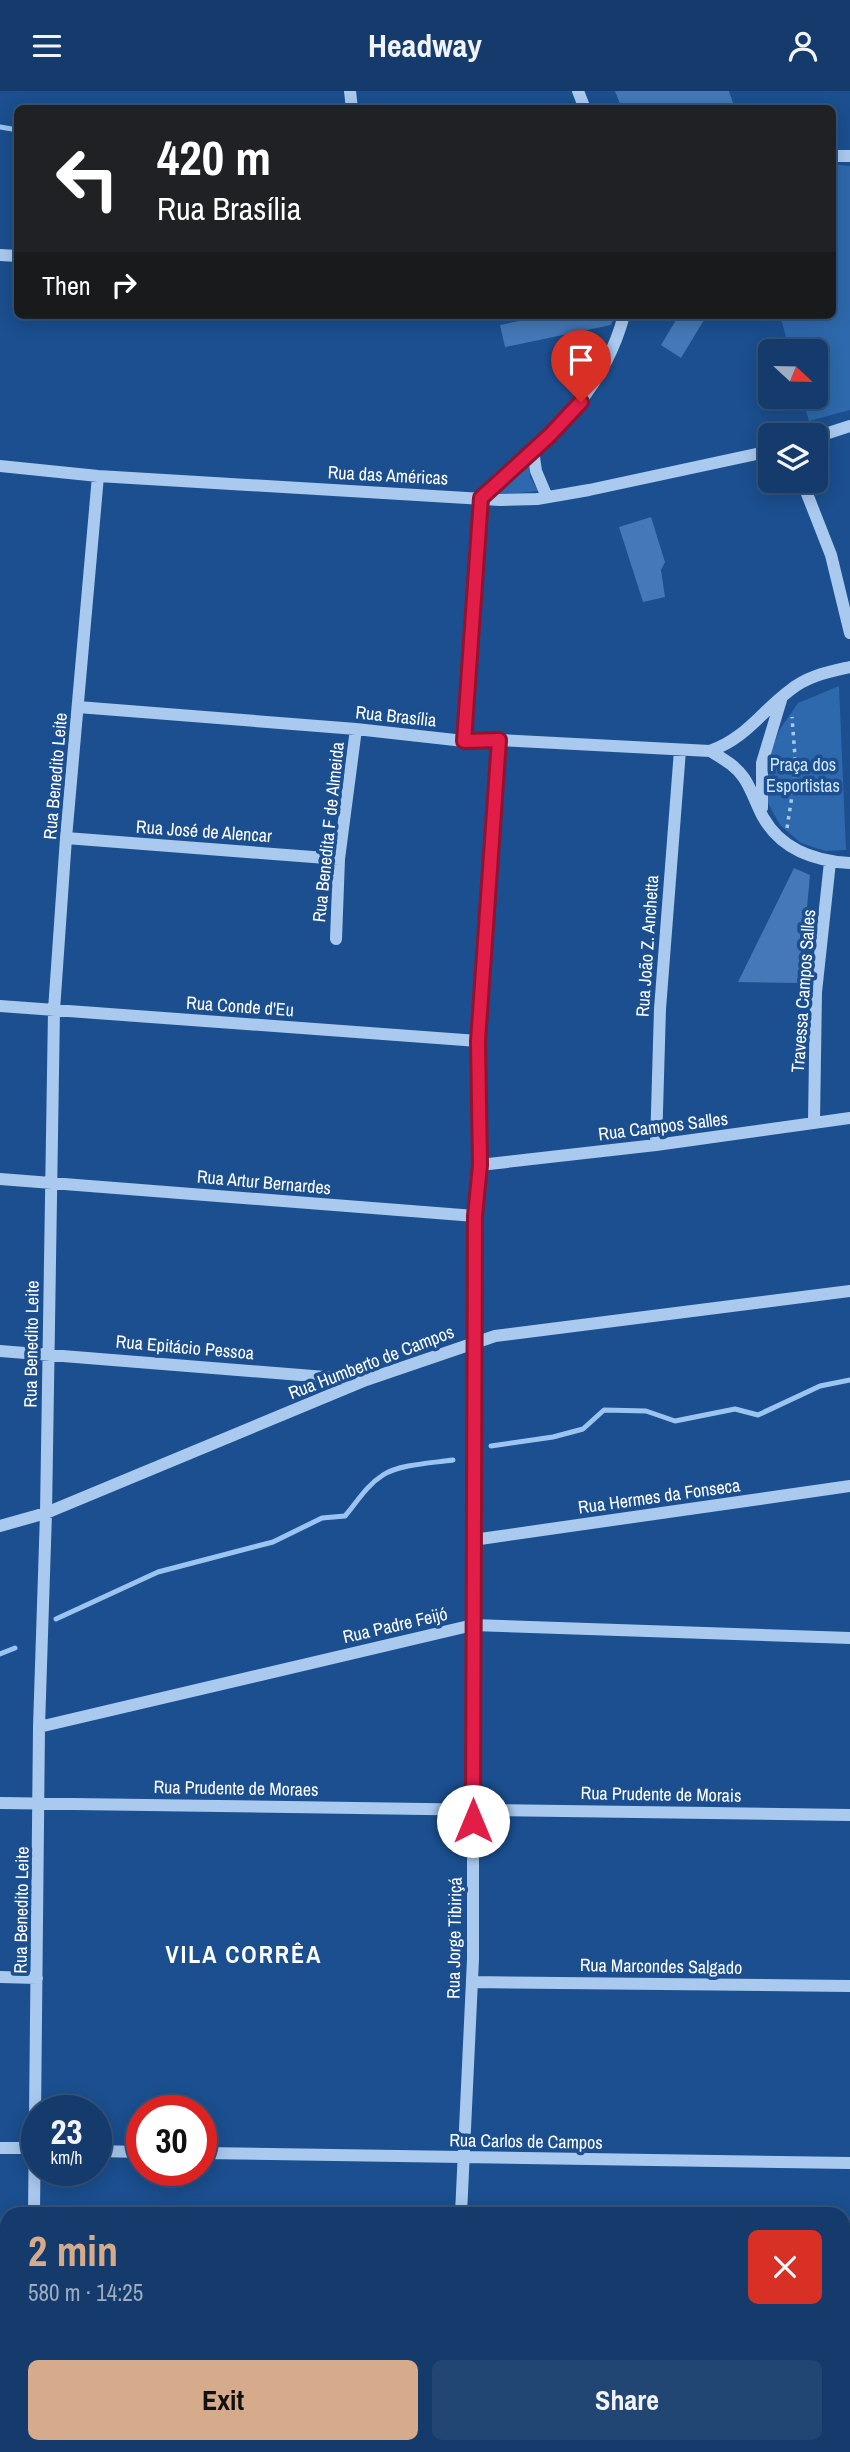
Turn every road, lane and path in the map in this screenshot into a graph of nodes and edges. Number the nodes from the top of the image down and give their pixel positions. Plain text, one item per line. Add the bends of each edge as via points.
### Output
1 (623, 319) edge
2 (850, 426) edge
3 (828, 433) edge
4 (533, 450) junction
5 (758, 453) edge
6 (0, 466) edge
7 (98, 475) junction
8 (807, 493) edge
9 (547, 497) junction
10 (481, 498) junction
11 (850, 633) edge
12 (850, 667) edge
13 (783, 696) junction
14 (78, 707) junction
15 (792, 717) dead end
16 (356, 729) junction
17 (499, 740) junction
18 (464, 741) junction
19 (680, 750) junction
20 (710, 751) junction
21 (762, 816) junction
22 (66, 838) junction
23 (785, 844) junction
24 (340, 859) junction
25 (831, 862) junction
26 (850, 863) edge
27 (336, 939) dead end
28 (0, 1006) edge
29 (54, 1010) junction
30 (478, 1041) junction
31 (850, 1118) edge
32 (814, 1122) junction
33 (656, 1145) junction
34 (480, 1165) junction
35 (0, 1179) edge
36 (51, 1183) junction
37 (475, 1216) junction
38 (850, 1291) edge
39 (474, 1342) junction
40 (0, 1350) edge
41 (48, 1353) junction
42 (366, 1380) junction
43 (850, 1486) edge
44 (46, 1513) junction
45 (0, 1525) edge
46 (473, 1540) junction
47 (472, 1625) junction
48 (850, 1638) edge
49 (39, 1727) junction
50 (0, 1803) edge
51 (40, 1804) junction
52 (472, 1809) junction
53 (850, 1815) edge
54 (0, 1977) edge
55 (37, 1978) junction
56 (472, 1982) junction
57 (850, 1986) edge
58 (36, 2095) edge
59 (0, 2148) edge
60 (21, 2148) edge
61 (217, 2153) edge
62 (463, 2157) junction
63 (850, 2163) edge
64 (35, 2186) edge
65 (34, 2207) edge
66 (461, 2207) edge

1 - 4 street via 595,383
2 - 3 street
4 - 9 street
4 - 10 street
5 - 9 street, Rua das Américas
6 - 7 street, Rua das Américas
7 - 10 street, Rua das Américas
7 - 14 street, Rua Benedito Leite
8 - 11 street via 831,555
9 - 10 street, Rua das Américas
10 - 18 street
12 - 13 street via 816,675
13 - 20 street via 739,737
13 - 21 street via 762,763
14 - 16 street, Rua Brasília
14 - 22 street, Rua Benedito Leite
15 - 23 path via 796,770
16 - 18 street, Rua Brasília
16 - 24 street, Rua Benedita F de Almeida
17 - 18 street, Rua Brasília
17 - 19 street, Rua Brasília
17 - 30 street, Rua Jorge Tibiriçá
19 - 20 street, Rua Brasília
19 - 33 street, Rua João Z. Anchetta via 660,1009
20 - 21 street via 743,776
21 - 23 street
22 - 24 street, Rua José de Alencar
22 - 29 street, Rua Benedito Leite
23 - 25 street
24 - 27 street, Rua Benedita F de Almeida
25 - 26 street
25 - 32 street, Travessa Campos Salles via 816,992
28 - 29 street, Rua Conde d'Eu
29 - 30 street, Rua Conde d'Eu
29 - 36 street, Rua Benedito Leite
30 - 34 street, Rua Jorge Tibiriçá
31 - 32 street, Rua Campos Salles
32 - 33 street, Rua Campos Salles
33 - 34 street, Rua Campos Salles
34 - 37 street, Rua Jorge Tibiriçá
35 - 36 street, Rua Artur Bernardes
36 - 37 street, Rua Artur Bernardes
36 - 41 street, Rua Benedito Leite
37 - 39 street, Rua Jorge Tibiriçá
38 - 39 street, Rua Humberto de Campos
39 - 42 street, Rua Humberto de Campos
39 - 46 street, Rua Jorge Tibiriçá
40 - 41 street, Rua Epitácio Pessoa
41 - 42 street, Rua Epitácio Pessoa
41 - 44 street, Rua Benedito Leite
42 - 44 street, Rua Humberto de Campos
43 - 46 street, Rua Hermes da Fonseca
44 - 45 street, Rua Humberto de Campos
44 - 49 street, Rua Benedito Leite
46 - 47 street, Rua Jorge Tibiriçá
47 - 48 street, Rua Padre Feijó
47 - 49 street, Rua Padre Feijó
47 - 52 street, Rua Jorge Tibiriçá
49 - 51 street, Rua Benedito Leite
50 - 51 street, Rua Prudente de Moraes
51 - 52 street, Rua Prudente de Moraes
51 - 55 street, Rua Benedito Leite
52 - 53 street, Rua Prudente de Morais
52 - 56 street, Rua Jorge Tibiriçá
54 - 55 street
55 - 58 street, Rua Benedito Leite
56 - 57 street, Rua Marcondes Salgado
56 - 62 street, Rua Jorge Tibiriçá
59 - 60 street
61 - 62 street, Rua Carlos de Campos
62 - 63 street, Rua Carlos de Campos
62 - 66 street, Rua Jorge Tibiriçá
64 - 65 street, Rua Benedito Leite

